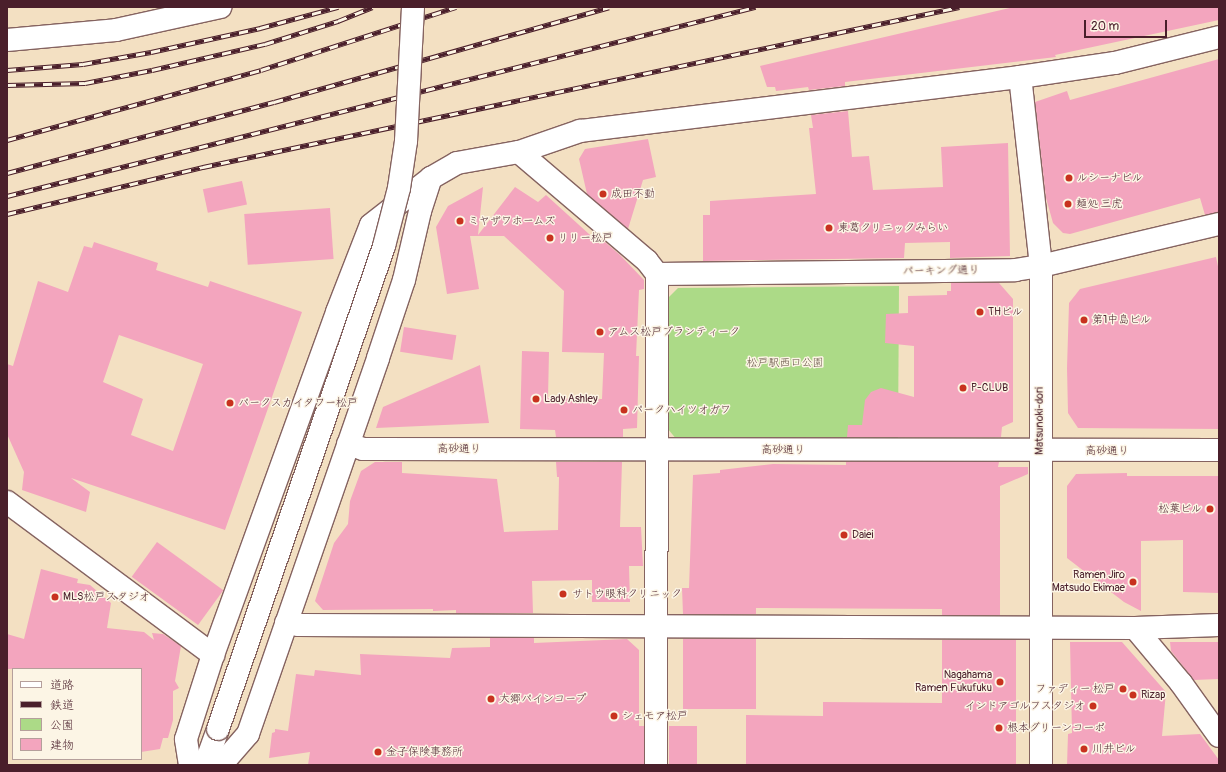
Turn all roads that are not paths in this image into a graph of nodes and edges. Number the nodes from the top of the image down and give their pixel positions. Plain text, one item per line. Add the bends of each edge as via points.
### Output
1 (221, 7) edge
2 (413, 7) edge
3 (1219, 37) edge
4 (7, 40) edge
5 (1020, 77) junction
6 (520, 152) junction
7 (431, 178) junction
8 (1219, 224) edge
9 (1040, 266) junction
10 (657, 274) junction
11 (348, 444) junction
12 (655, 450) junction
13 (1219, 450) edge
14 (1040, 451) junction
15 (7, 502) edge
16 (286, 623) junction
17 (1219, 625) edge
18 (656, 626) junction
19 (1042, 627) junction
20 (1135, 628) junction
21 (214, 655) junction
22 (1219, 736) edge
23 (190, 765) edge
24 (205, 765) edge
25 (221, 765) edge
26 (656, 765) edge
27 (1041, 765) edge

1 - 4 street via 116,30
2 - 24 street, bridge via 406,140 399,188 384,246
3 - 5 street via 1115,62
5 - 6 street via 630,123 580,131
5 - 9 street, Matsunoki-dori
6 - 7 street via 457,163
6 - 10 street via 647,261
7 - 11 street via 420,211 404,280
7 - 21 street via 371,225 337,312
8 - 9 street, パーキング通り
9 - 10 street, パーキング通り via 1014,270
9 - 14 street, Matsunoki-dori
10 - 12 street
11 - 12 street, 高砂通り via 363,449
11 - 16 street
12 - 14 street, 高砂通り
12 - 18 street
13 - 14 street, 高砂通り
14 - 19 street, Matsunoki-dori
15 - 21 street
16 - 18 street via 299,626
16 - 25 street via 248,734
17 - 20 street
18 - 19 street
18 - 26 street
19 - 20 street
19 - 27 street, Matsunoki-dori
20 - 22 street via 1181,683
21 - 23 street via 186,738

